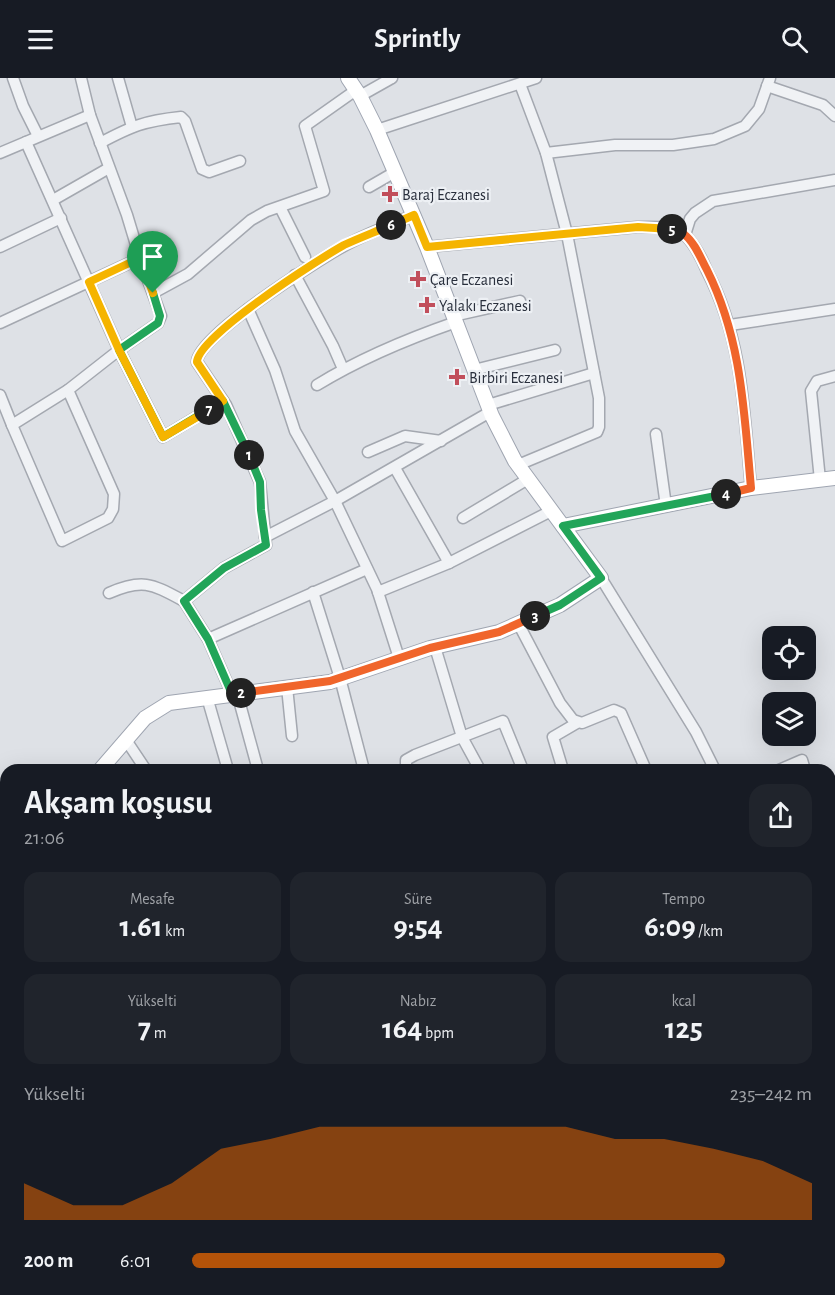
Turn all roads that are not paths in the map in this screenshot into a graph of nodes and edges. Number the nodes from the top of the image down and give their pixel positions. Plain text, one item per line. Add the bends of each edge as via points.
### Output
1 (13, 78) edge
2 (81, 78) edge
3 (118, 78) edge
4 (392, 78) edge
5 (537, 78) edge
6 (769, 82) edge
7 (519, 84) junction
8 (355, 88) edge
9 (90, 116) junction
10 (835, 116) edge
11 (132, 127) junction
12 (377, 130) junction
13 (38, 136) junction
14 (26, 142) junction
15 (100, 143) junction
16 (0, 153) edge
17 (546, 153) junction
18 (240, 161) dead end
19 (109, 168) junction
20 (395, 172) junction
21 (835, 180) edge
22 (369, 187) dead end
23 (53, 200) junction
24 (280, 207) junction
25 (414, 215) junction
26 (61, 218) junction
27 (567, 234) junction
28 (685, 235) junction
29 (0, 247) edge
30 (427, 247) junction
31 (305, 257) dead end
32 (140, 258) junction
33 (296, 276) junction
34 (89, 282) junction
35 (153, 293) junction
36 (520, 301) dead end
37 (249, 309) junction
38 (835, 309) edge
39 (455, 319) junction
40 (0, 323) edge
41 (730, 325) junction
42 (119, 350) junction
43 (555, 350) dead end
44 (343, 369) junction
45 (474, 370) junction
46 (594, 373) junction
47 (835, 376) edge
48 (317, 385) dead end
49 (68, 390) junction
50 (0, 395) edge
51 (223, 401) junction
52 (489, 409) junction
53 (12, 425) junction
54 (656, 434) dead end
55 (441, 441) junction
56 (368, 452) dead end
57 (518, 465) junction
58 (395, 468) junction
59 (528, 478) junction
60 (835, 478) edge
61 (820, 480) junction
62 (751, 488) junction
63 (334, 501) junction
64 (666, 506) junction
65 (551, 511) junction
66 (463, 518) dead end
67 (563, 526) junction
68 (265, 537) junction
69 (449, 563) junction
70 (367, 569) junction
71 (601, 578) junction
72 (313, 592) junction
73 (378, 592) junction
74 (109, 593) dead end
75 (184, 601) junction
76 (518, 623) junction
77 (208, 639) junction
78 (435, 647) junction
79 (399, 658) junction
80 (340, 678) junction
81 (287, 687) junction
82 (235, 694) junction
83 (207, 697) junction
84 (577, 723) junction
85 (292, 736) dead end
86 (462, 737) junction
87 (126, 740) junction
88 (105, 764) edge
89 (142, 764) edge
90 (226, 764) edge
91 (256, 764) edge
92 (362, 764) edge
93 (406, 764) edge
94 (477, 764) edge
95 (521, 764) edge
96 (561, 764) edge
97 (643, 764) edge
98 (712, 764) edge

1 - 13 street
2 - 9 street
3 - 11 street
4 - 8 street
5 - 7 street
6 - 10 street via 823,105
6 - 17 street via 759,109 745,126 714,139
7 - 12 street
7 - 17 street
8 - 12 main road
8 - 24 street via 305,126 324,191
9 - 13 street
9 - 15 street
11 - 15 street
11 - 18 street via 182,117 205,172
12 - 20 main road
13 - 14 street
14 - 16 street
14 - 23 street
15 - 19 street
17 - 27 street
19 - 23 street
19 - 32 street
20 - 22 street
20 - 25 main road
21 - 28 street via 713,201 694,213
23 - 26 street
24 - 31 street
24 - 35 street via 251,220 188,274
25 - 30 main road
25 - 33 street via 344,245
26 - 29 street
26 - 34 street
27 - 28 street via 638,227 670,228
27 - 30 street
27 - 46 street
28 - 41 street via 699,254
30 - 39 main road
32 - 34 street
32 - 35 street
33 - 37 street
33 - 44 street
34 - 40 street
34 - 42 street
35 - 42 street via 160,316 158,323
36 - 39 street
37 - 51 street via 222,330 197,358
37 - 63 street via 295,431
38 - 41 street
39 - 44 street
39 - 45 main road
41 - 62 street via 740,370
42 - 49 street
42 - 51 street via 163,437
43 - 45 street
44 - 48 street
45 - 52 main road
46 - 52 street
46 - 57 street via 599,398 597,432
47 - 61 street via 817,381 811,390
49 - 53 street
49 - 53 street via 114,494 108,518 62,541
50 - 53 street
51 - 68 street via 260,482
52 - 55 street
52 - 57 main road
54 - 64 street
55 - 56 street via 405,436
55 - 58 street
57 - 59 main road
58 - 63 street
58 - 69 street
59 - 65 main road
59 - 66 street
60 - 61 main road
61 - 62 main road
62 - 64 main road
63 - 68 street
63 - 70 street
64 - 67 main road
65 - 67 main road
65 - 69 street
67 - 71 main road
68 - 75 street via 266,545 224,568
69 - 73 street
70 - 72 street
70 - 73 street
71 - 76 main road via 560,605
71 - 98 street
72 - 77 street
72 - 80 street
73 - 79 street
74 - 75 street via 136,583 153,586
75 - 77 street
76 - 78 main road via 499,632
76 - 84 street via 560,703
77 - 82 street
78 - 79 main road
78 - 86 street
79 - 80 main road
80 - 81 main road
80 - 92 street
81 - 82 main road
81 - 85 street
82 - 83 main road
82 - 91 street
83 - 87 main road via 169,703 145,718
83 - 90 street
84 - 96 street via 553,737
84 - 97 street via 614,710 621,713
86 - 93 street via 415,755
86 - 94 street
86 - 95 street via 503,721
87 - 88 main road
87 - 89 street

